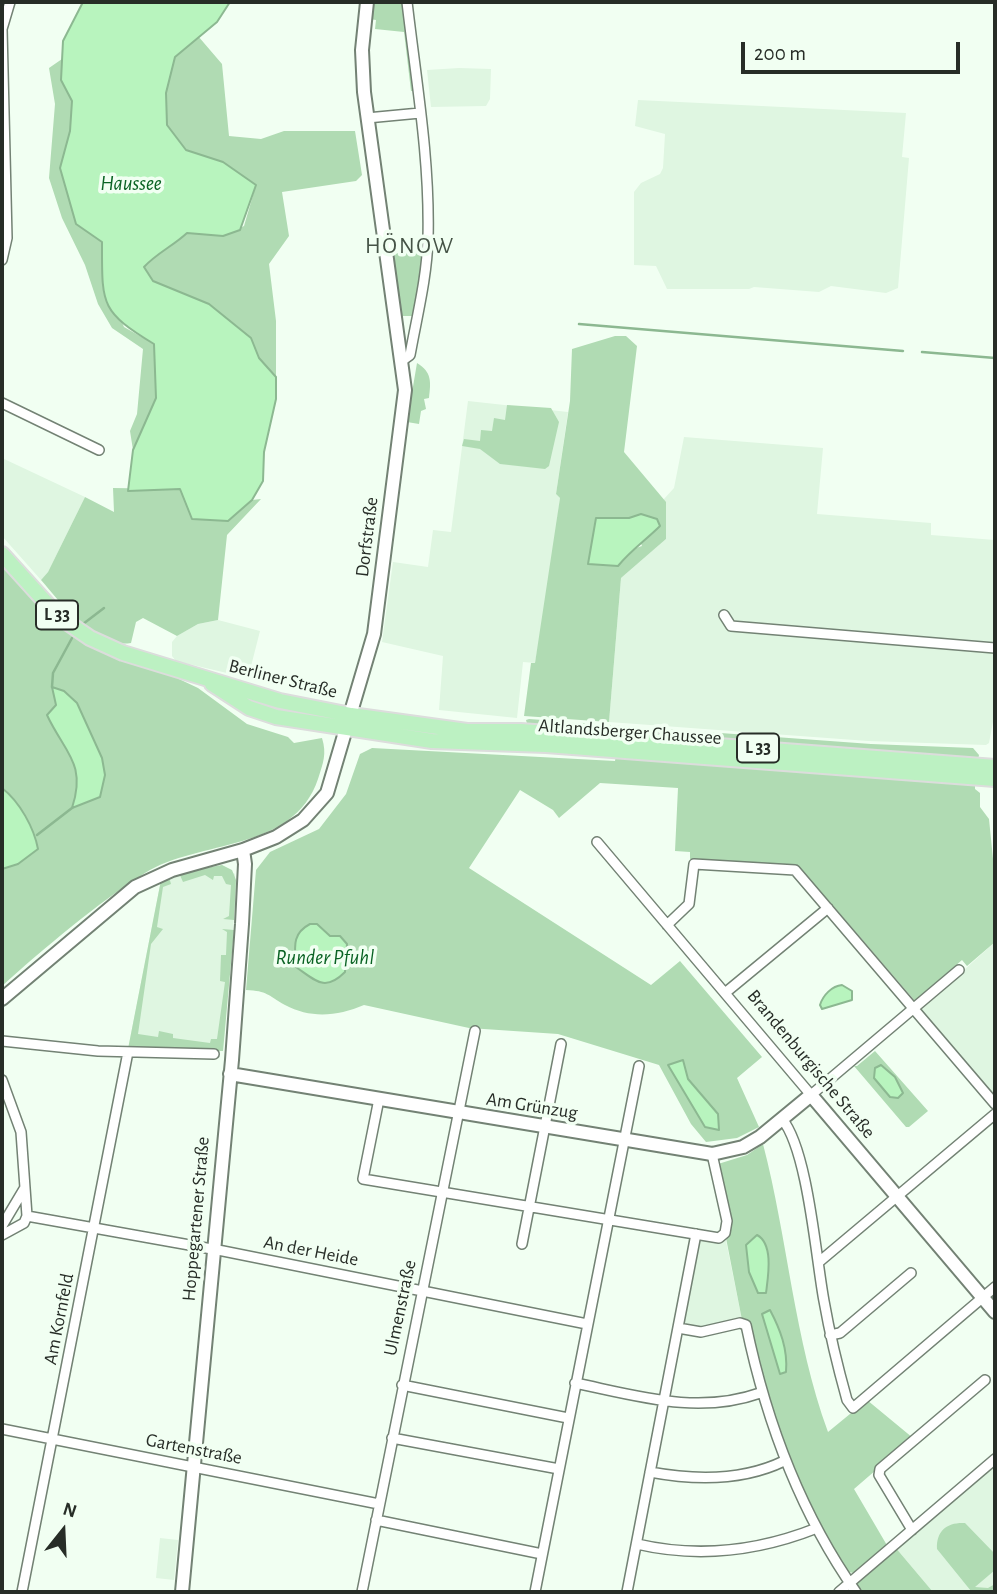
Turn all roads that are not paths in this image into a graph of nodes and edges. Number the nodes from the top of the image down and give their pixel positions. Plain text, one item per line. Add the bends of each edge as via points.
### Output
1 (10, 2) edge
2 (367, 2) edge
3 (407, 2) edge
4 (420, 113) junction
5 (367, 118) junction
6 (2, 260) edge
7 (403, 360) junction
8 (2, 403) edge
9 (99, 450) dead end
10 (2, 554) edge
11 (724, 615) dead end
12 (995, 648) edge
13 (205, 680) junction
14 (351, 715) junction
15 (347, 730) junction
16 (995, 767) edge
17 (995, 779) edge
18 (597, 842) dead end
19 (243, 850) junction
20 (828, 908) junction
21 (667, 925) junction
22 (959, 970) dead end
23 (725, 993) junction
24 (2, 999) edge
25 (914, 1010) junction
26 (475, 1031) dead end
27 (2, 1041) edge
28 (561, 1044) dead end
29 (128, 1052) junction
30 (214, 1055) dead end
31 (639, 1066) dead end
32 (230, 1074) junction
33 (2, 1080) edge
34 (811, 1095) junction
35 (379, 1100) junction
36 (995, 1104) edge
37 (460, 1113) junction
38 (995, 1114) edge
39 (782, 1119) junction
40 (545, 1127) junction
41 (623, 1140) junction
42 (712, 1154) junction
43 (24, 1188) junction
44 (443, 1192) junction
45 (898, 1197) junction
46 (529, 1206) junction
47 (27, 1216) junction
48 (608, 1220) junction
49 (2, 1226) edge
50 (94, 1230) junction
51 (692, 1233) junction
52 (2, 1235) edge
53 (522, 1244) dead end
54 (213, 1250) junction
55 (819, 1262) junction
56 (911, 1273) dead end
57 (995, 1287) edge
58 (422, 1291) junction
59 (983, 1298) junction
60 (995, 1312) edge
61 (587, 1324) junction
62 (678, 1328) junction
63 (831, 1335) junction
64 (985, 1380) dead end
65 (575, 1383) junction
66 (402, 1385) junction
67 (761, 1393) junction
68 (664, 1401) junction
69 (568, 1418) junction
70 (2, 1429) edge
71 (392, 1437) junction
72 (53, 1439) junction
73 (995, 1459) edge
74 (783, 1461) junction
75 (193, 1466) junction
76 (559, 1469) junction
77 (650, 1472) junction
78 (379, 1504) junction
79 (376, 1520) junction
80 (817, 1528) junction
81 (912, 1530) junction
82 (637, 1544) junction
83 (542, 1554) junction
84 (850, 1583) junction
85 (22, 1592) edge
86 (181, 1592) edge
87 (362, 1592) edge
88 (535, 1592) edge
89 (627, 1592) edge
90 (839, 1592) edge
91 (856, 1592) edge

1 - 6 street via 2,29 7,238
2 - 5 main road, Dorfstraße via 362,50
3 - 4 street, Dorfstraße
4 - 5 street
4 - 7 street, Dorfstraße via 428,242 410,355
5 - 7 main road, Dorfstraße
7 - 14 main road, Dorfstraße via 405,390 374,634
8 - 9 street
10 - 13 main road, Berliner Straße / L 33 via 51,609 90,638
11 - 12 street via 731,626
13 - 14 main road, Berliner Straße / L 33
13 - 15 main road, Berliner Straße / L 33 via 262,713
14 - 15 main road, Dorfstraße
14 - 16 main road, Altlandsberger Chaussee / L 33 via 467,731 521,731
15 - 17 main road, Altlandsberger Chaussee / L 33 via 444,742 560,746
15 - 19 main road, Dorfstraße via 327,793 318,805 276,837
18 - 21 street, Brandenburgische Straße
19 - 24 main road, Dorfstraße via 172,870 135,887
19 - 32 main road, Hoppegartener Straße
20 - 21 street via 795,870 699,863 692,869 689,904
20 - 23 street
20 - 25 street
21 - 23 street, Brandenburgische Straße
22 - 25 street
23 - 34 street, Brandenburgische Straße
25 - 34 street
25 - 36 street
26 - 37 street, Ulmenstraße
27 - 29 street
28 - 40 street
29 - 30 street
29 - 50 street, Am Kornfeld
31 - 41 street
32 - 35 main road, Am Grünzug
32 - 54 main road, Hoppegartener Straße
33 - 43 street via 21,1132
34 - 39 main road, Am Grünzug
34 - 45 main road, Brandenburgische Straße
35 - 37 main road, Am Grünzug
35 - 44 street via 363,1179
37 - 40 main road, Am Grünzug
37 - 44 street, Ulmenstraße
38 - 45 street
39 - 42 main road, Am Grünzug via 743,1147
39 - 55 street via 791,1132
40 - 41 main road, Am Grünzug
40 - 46 street
41 - 42 main road, Am Grünzug
41 - 48 street
42 - 51 street via 726,1228 719,1238
43 - 47 street
43 - 49 street
44 - 46 street
44 - 58 street, Ulmenstraße
45 - 55 street
45 - 59 main road, Brandenburgische Straße
46 - 48 street
46 - 53 street
47 - 50 street, An der Heide
47 - 52 street via 24,1223
48 - 51 street
48 - 61 street
50 - 54 street, An der Heide
50 - 72 street, Am Kornfeld
51 - 62 street
54 - 58 street, An der Heide
54 - 75 main road, Hoppegartener Straße
55 - 63 street
56 - 63 street via 840,1334
57 - 59 street
58 - 61 street, An der Heide
58 - 66 street, Ulmenstraße
59 - 60 main road, Brandenburgische Straße
59 - 63 street via 853,1408 847,1401
61 - 65 street
62 - 67 street via 701,1332 746,1325
62 - 68 street
64 - 81 street via 880,1469 879,1475
65 - 68 street
65 - 69 street
66 - 69 street
66 - 71 street, Ulmenstraße
67 - 68 street via 703,1405
67 - 74 street
68 - 77 street
69 - 76 street
70 - 72 street, Gartenstraße
71 - 76 street
71 - 78 street, Ulmenstraße
72 - 75 street, Gartenstraße
72 - 85 street, Am Kornfeld
73 - 81 street
74 - 77 street via 737,1475 704,1478
74 - 80 street
75 - 78 street, Gartenstraße
75 - 86 main road, Hoppegartener Straße
76 - 83 street
77 - 82 street
78 - 79 street, Ulmenstraße
79 - 83 street
79 - 87 street, Ulmenstraße
80 - 82 street via 732,1550 689,1551
80 - 84 street
81 - 84 street
82 - 89 street
83 - 88 street
84 - 90 street
84 - 91 street

